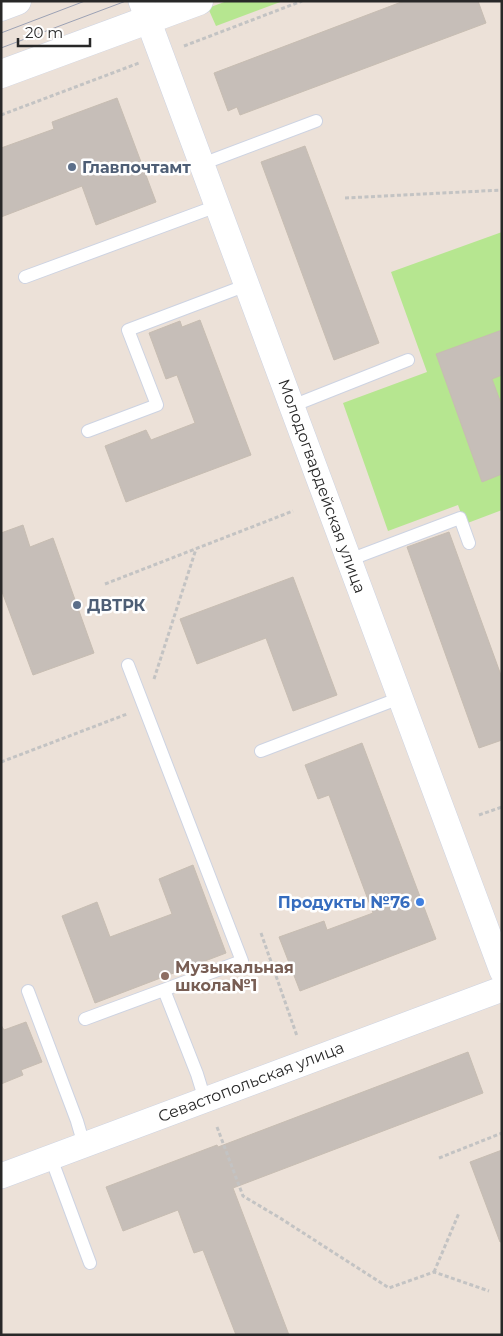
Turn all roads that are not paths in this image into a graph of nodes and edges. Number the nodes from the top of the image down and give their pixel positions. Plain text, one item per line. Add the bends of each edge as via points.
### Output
1 (17, 1) edge
2 (199, 1) edge
3 (1, 7) edge
4 (145, 11) edge
5 (1, 74) edge
6 (316, 121) dead end
7 (202, 164) junction
8 (217, 206) junction
9 (26, 277) dead end
10 (247, 285) junction
11 (408, 360) dead end
12 (292, 406) junction
13 (88, 431) dead end
14 (469, 543) dead end
15 (349, 560) junction
16 (128, 665) dead end
17 (400, 698) junction
18 (260, 750) dead end
19 (502, 971) edge
20 (502, 989) edge
21 (164, 990) junction
22 (28, 991) dead end
23 (85, 1019) dead end
24 (205, 1100) junction
25 (84, 1145) junction
26 (51, 1158) junction
27 (1, 1176) edge
28 (90, 1263) dead end

1 - 3 main road
2 - 4 main road
4 - 5 main road
4 - 7 street, Молодогвардейская улица
6 - 7 lane
7 - 8 street, Молодогвардейская улица
8 - 9 lane
8 - 10 street, Молодогвардейская улица
10 - 12 street, Молодогвардейская улица
10 - 13 lane via 128,330 157,405
11 - 12 lane
12 - 15 street, Молодогвардейская улица
14 - 15 lane via 460,518
15 - 17 street, Молодогвардейская улица
16 - 21 lane via 242,961
17 - 18 lane
17 - 19 street, Молодогвардейская улица
20 - 24 street, Севастопольская улица
21 - 23 lane
21 - 24 lane
22 - 25 lane
24 - 25 street, Севастопольская улица
25 - 26 street, Севастопольская улица
26 - 27 street, Севастопольская улица
26 - 28 lane

